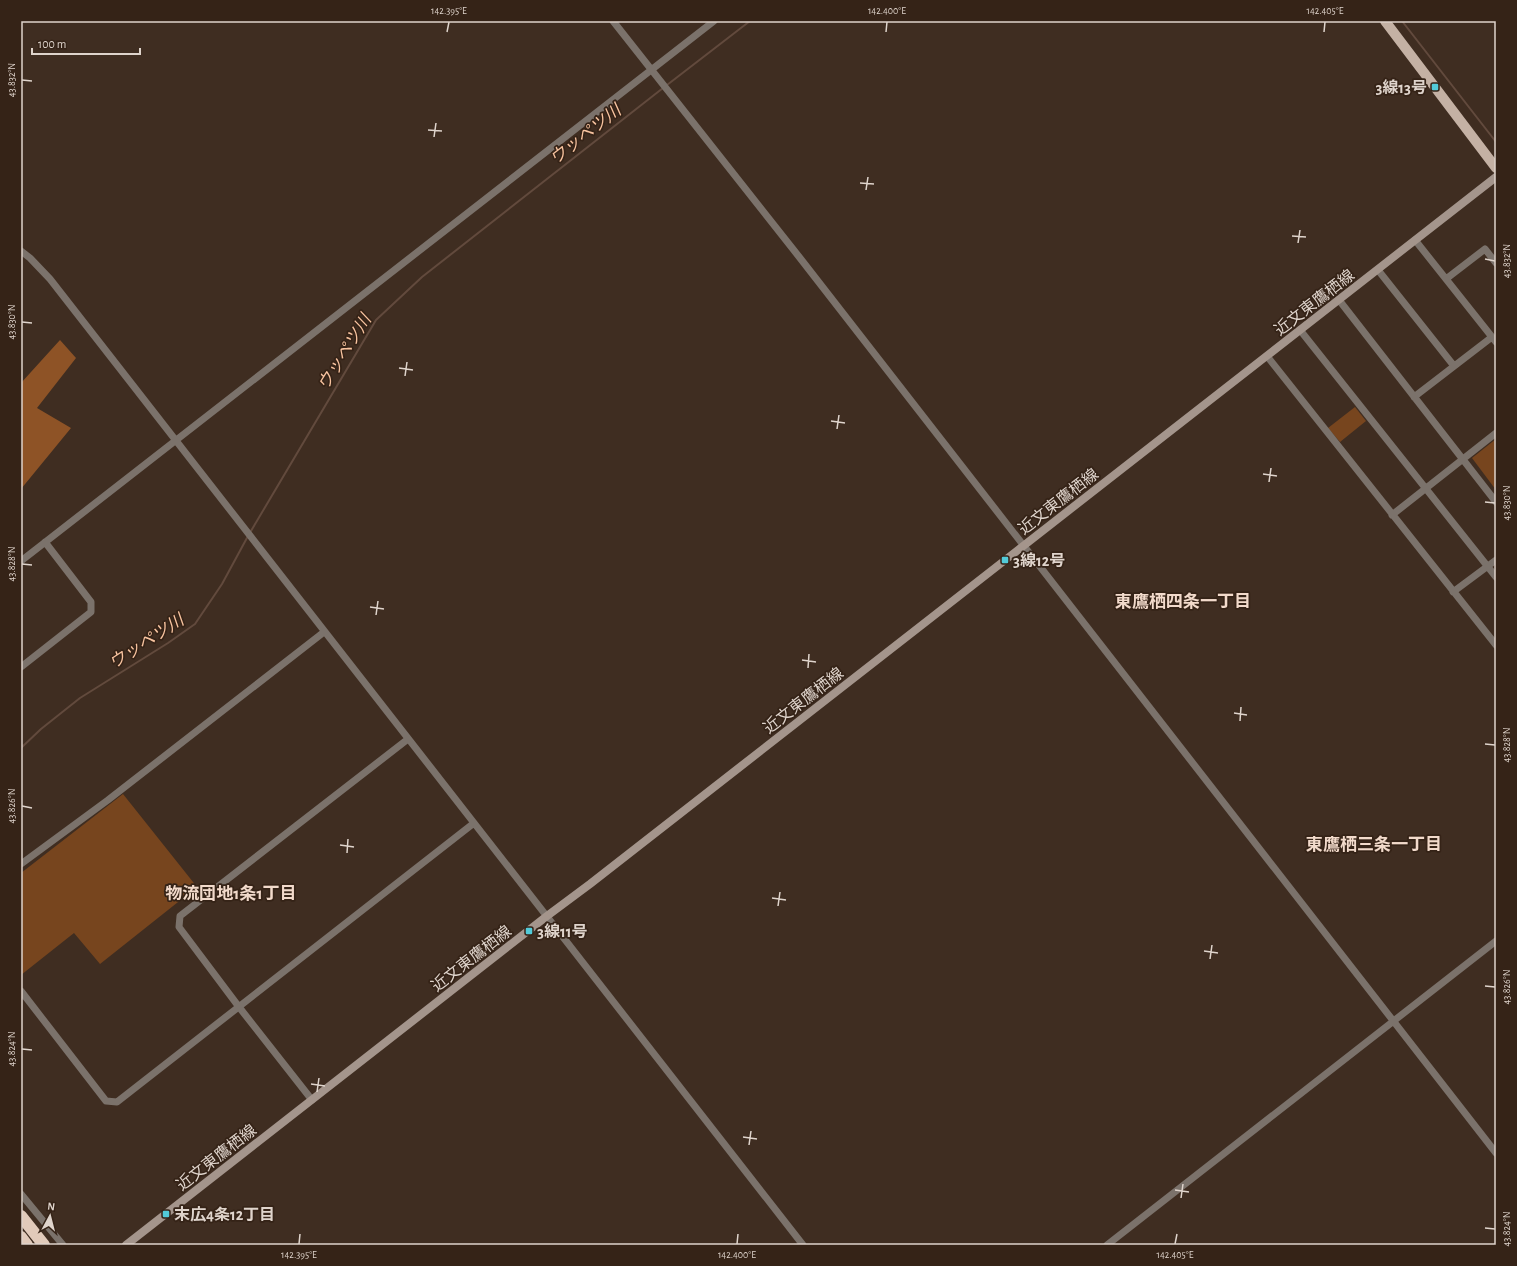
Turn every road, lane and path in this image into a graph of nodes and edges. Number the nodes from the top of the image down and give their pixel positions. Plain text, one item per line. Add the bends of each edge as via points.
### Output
1 (613, 21) edge
2 (714, 21) edge
3 (1385, 21) edge
4 (651, 70) junction
5 (1496, 168) edge
6 (1496, 178) edge
7 (1416, 240) junction
8 (21, 251) edge
9 (1496, 263) edge
10 (1378, 270) junction
11 (1446, 279) junction
12 (1339, 300) junction
13 (1300, 330) junction
14 (1494, 339) edge
15 (1268, 356) junction
16 (1454, 366) junction
17 (1414, 397) junction
18 (1496, 434) edge
19 (175, 440) junction
20 (1463, 460) junction
21 (1425, 489) junction
22 (1496, 502) edge
23 (1392, 515) junction
24 (45, 542) junction
25 (1023, 547) junction
26 (1496, 560) edge
27 (21, 561) edge
28 (1487, 566) junction
29 (1496, 578) edge
30 (1453, 592) junction
31 (324, 632) junction
32 (1496, 646) edge
33 (21, 667) edge
34 (408, 739) junction
35 (474, 823) junction
36 (21, 864) edge
37 (547, 916) junction
38 (1496, 941) edge
39 (21, 991) edge
40 (239, 1008) junction
41 (1393, 1021) junction
42 (312, 1100) junction
43 (1496, 1153) edge
44 (21, 1194) edge
45 (21, 1216) edge
46 (21, 1237) edge
47 (27, 1245) edge
48 (44, 1245) edge
49 (63, 1245) edge
50 (126, 1245) edge
51 (803, 1245) edge
52 (1107, 1245) edge

1 - 4 street
2 - 4 street
3 - 5 main road
4 - 19 street
4 - 25 street
6 - 7 street, 近文東鷹栖線
7 - 10 street, 近文東鷹栖線
7 - 11 street
8 - 19 street via 50,279
9 - 11 street via 1485,249
10 - 12 street, 近文東鷹栖線
10 - 16 street
11 - 14 street
12 - 13 street, 近文東鷹栖線
12 - 17 street
13 - 15 street, 近文東鷹栖線
13 - 21 street
14 - 16 street
15 - 23 street
15 - 25 street, 近文東鷹栖線
16 - 17 street
17 - 20 street
18 - 20 street
19 - 24 street
19 - 31 street
20 - 21 street
20 - 22 street
21 - 23 street
21 - 28 street
23 - 30 street
24 - 27 street
24 - 33 street via 91,602 91,612
25 - 37 street, 近文東鷹栖線
25 - 41 street
26 - 28 street
28 - 29 street
28 - 30 street
30 - 32 street
31 - 34 street
31 - 36 street via 108,800
34 - 35 street
34 - 40 street via 180,916 179,927
35 - 37 street
35 - 40 street
37 - 42 street, 近文東鷹栖線
37 - 51 street
38 - 41 street
39 - 40 street via 106,1100 117,1102
40 - 42 street
41 - 43 street
41 - 52 street
42 - 50 street, 近文東鷹栖線
44 - 49 street
45 - 48 highway
46 - 47 highway

